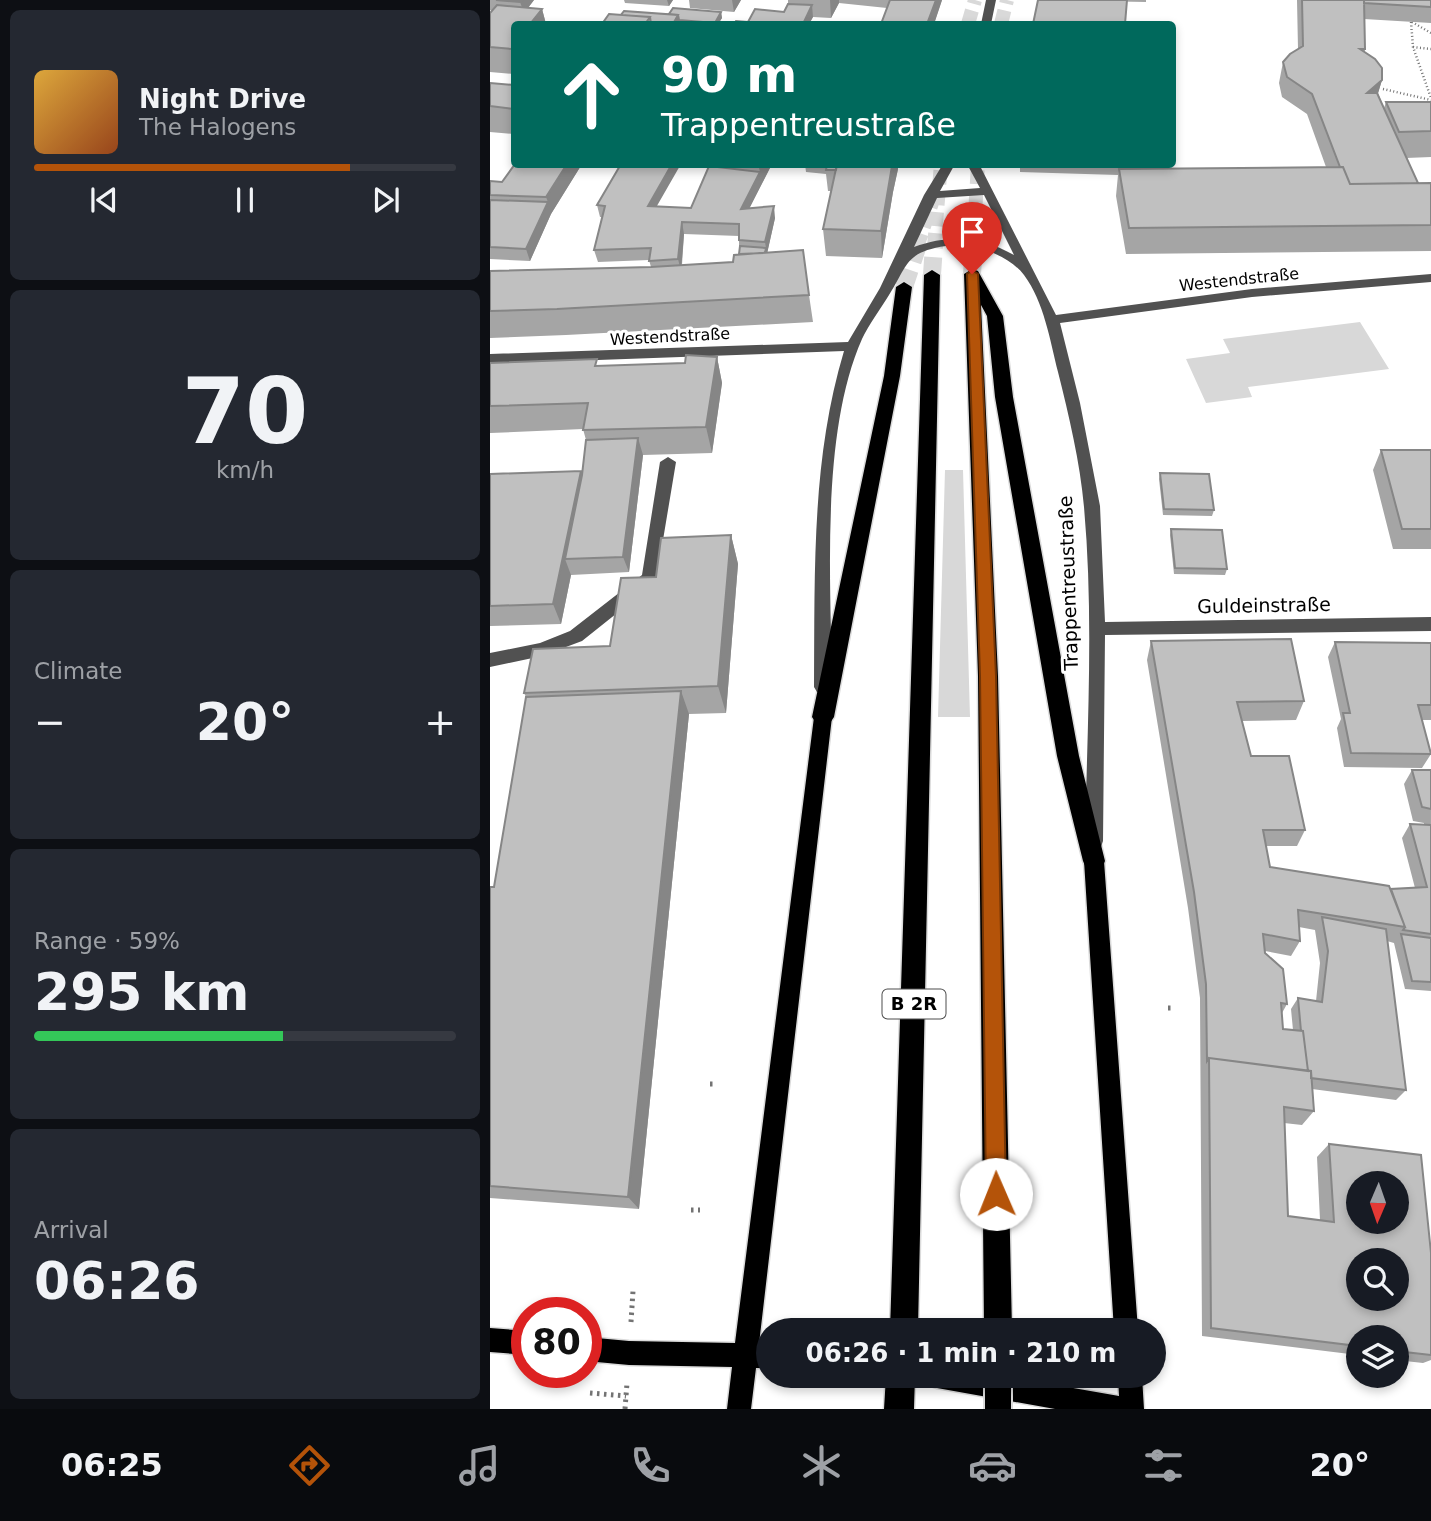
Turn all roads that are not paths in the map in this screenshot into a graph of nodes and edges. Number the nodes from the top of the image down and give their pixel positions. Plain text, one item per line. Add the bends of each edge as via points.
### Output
1 (991, 0) edge
2 (987, 21) edge
3 (947, 168) edge
4 (975, 168) edge
5 (988, 191) junction
6 (930, 195) junction
7 (902, 258) junction
8 (1027, 272) junction
9 (932, 275) tunnel mouth
10 (1431, 278) edge
11 (904, 287) tunnel mouth
12 (1052, 320) junction
13 (852, 346) junction
14 (490, 359) edge
15 (668, 462) edge
16 (1431, 624) edge
17 (1097, 629) junction
18 (490, 660) edge
19 (823, 718) junction
20 (1094, 861) junction
21 (759, 1318) edge
22 (904, 1318) edge
23 (998, 1318) edge
24 (1125, 1318) edge
25 (490, 1340) edge
26 (511, 1342) edge
27 (602, 1350) edge
28 (756, 1356) edge
29 (756, 1359) edge
30 (901, 1388) edge
31 (998, 1388) edge
32 (1005, 1388) edge
33 (1131, 1388) edge
34 (739, 1409) edge
35 (900, 1409) edge
36 (998, 1409) edge
37 (1125, 1409) edge
38 (1132, 1409) edge

1 - 2 street
3 - 6 street
4 - 5 street, Trappentreustraße
5 - 6 street
5 - 8 street, Trappentreustraße
6 - 7 street
7 - 8 street, Trappentreustraße via 923,246 959,241 995,250
7 - 13 street
8 - 12 street, Trappentreustraße
9 - 22 highway, B 2R
10 - 12 street, Westendstraße via 1252,293
11 - 19 highway via 892,376
12 - 17 street, Trappentreustraße via 1092,506
13 - 14 street, Westendstraße
13 - 19 street via 835,415 825,491
15 - 18 street via 650,578 576,636
16 - 17 street, Guldeinstraße
17 - 20 street, Trappentreustraße
19 - 21 main road via 764,1219
20 - 23 highway via 1068,756 1004,397 995,316 972,274 988,676
20 - 24 main road
25 - 26 main road
27 - 28 main road
29 - 34 main road
30 - 35 highway
31 - 36 highway, bridge
32 - 37 main road
33 - 38 main road

